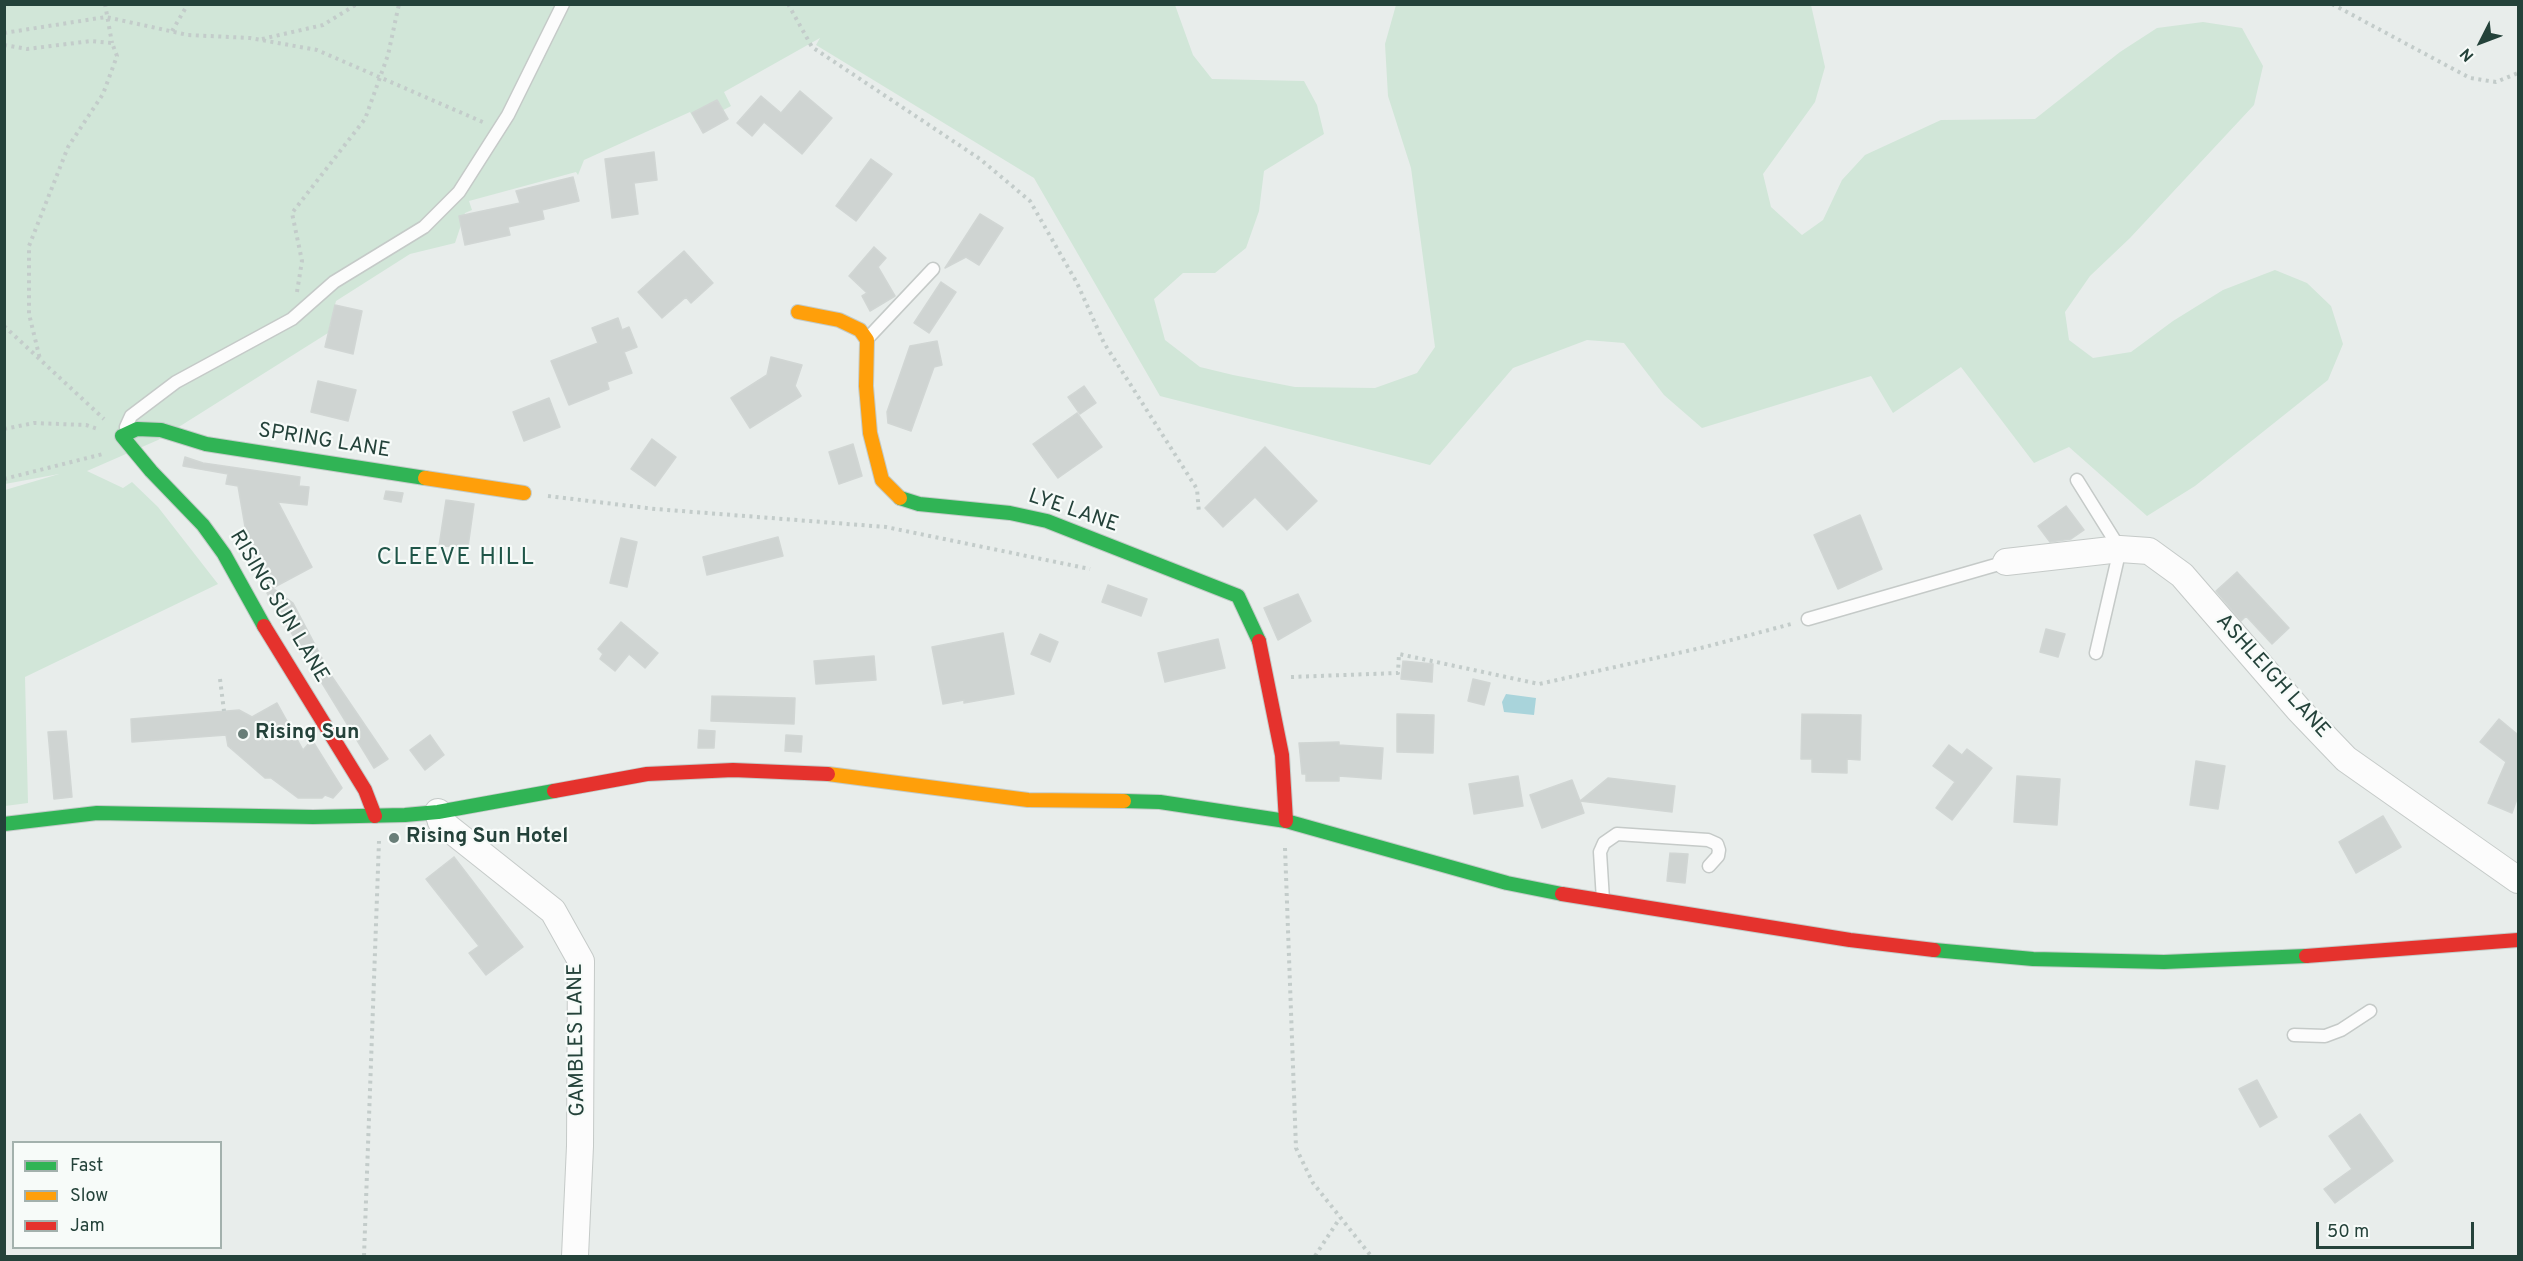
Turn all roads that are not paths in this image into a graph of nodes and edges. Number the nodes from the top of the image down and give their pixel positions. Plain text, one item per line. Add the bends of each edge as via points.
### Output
1 (562, 4) edge
2 (933, 269) dead end
3 (798, 312) dead end
4 (867, 340) junction
5 (126, 441) junction
6 (2077, 480) dead end
7 (524, 493) road end
8 (2120, 549) junction
9 (2006, 562) joint
10 (1808, 619) road end
11 (2096, 653) dead end
12 (438, 812) junction
13 (375, 816) junction
14 (1286, 821) junction
15 (4, 824) edge
16 (1709, 866) dead end
17 (2518, 880) edge
18 (1603, 902) junction
19 (2518, 940) edge
20 (2370, 1011) dead end
21 (2295, 1035) dead end
22 (575, 1257) edge

1 - 5 lane via 498,129 459,192 424,227 334,282 292,319 176,382 131,416
2 - 4 lane
3 - 4 main road via 839,320 860,330
4 - 14 main road, LYE LANE via 870,434 882,480 889,491 908,502 1047,521 1238,596 1259,640 1282,755
5 - 7 main road, SPRING LANE via 137,429 161,430 218,446
5 - 13 main road, RISING SUN LANE via 203,525 224,554 273,642 365,790
6 - 8 lane
8 - 9 street, ASHLEIGH LANE
8 - 11 lane
8 - 17 street, ASHLEIGH LANE via 2149,550 2182,575 2346,759
9 - 10 lane
12 - 13 main road
12 - 14 main road via 647,774 733,770 839,774 1028,800 1160,802
12 - 22 street, GAMBLES LANE via 441,822 553,911 581,961
13 - 15 main road via 98,813
14 - 18 main road via 1507,883
16 - 18 lane via 1719,850 1717,844 1708,840 1617,834 1604,843 1600,852
18 - 19 main road via 1851,940 2033,959 2251,960
20 - 21 lane via 2325,1036

